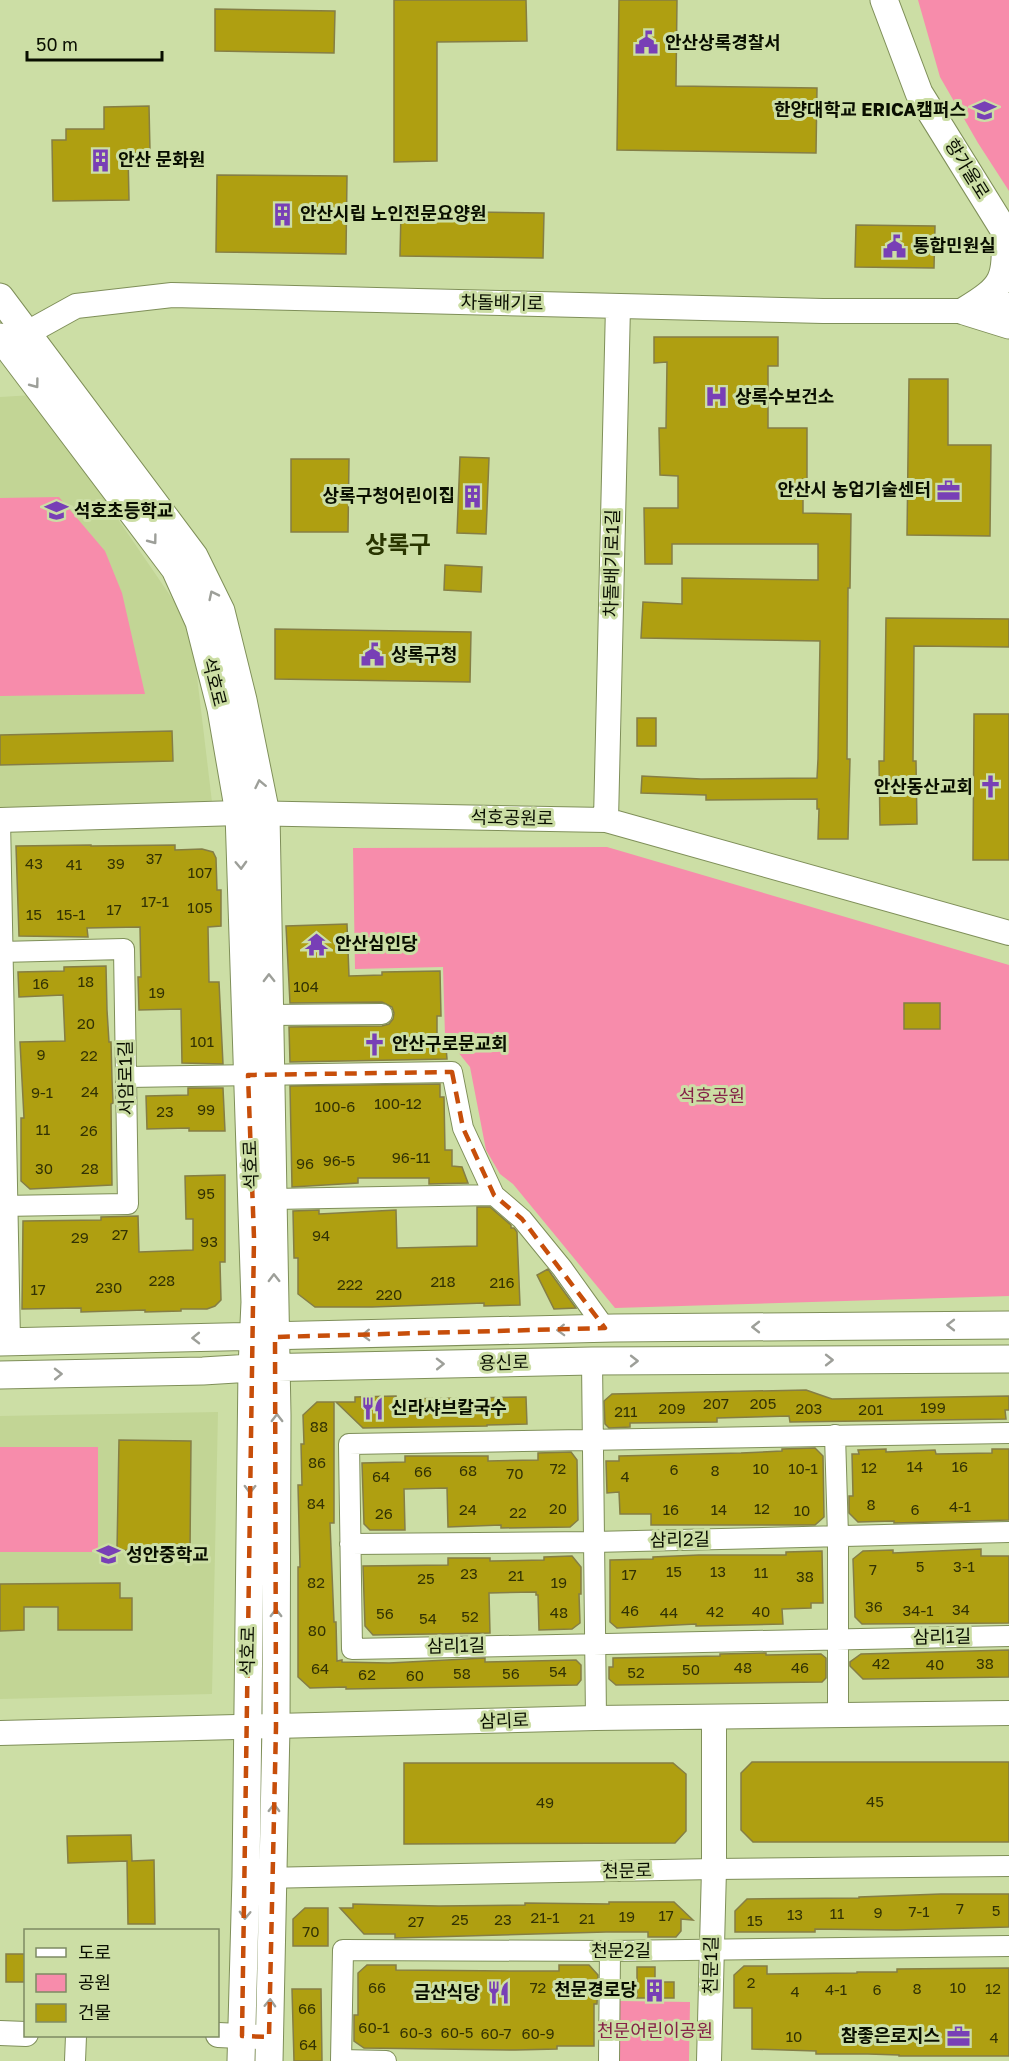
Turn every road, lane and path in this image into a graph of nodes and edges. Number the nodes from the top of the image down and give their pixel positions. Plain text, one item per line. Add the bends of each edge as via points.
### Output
1 (884, 0) edge
2 (1007, 235) edge
3 (0, 297) edge
4 (1009, 305) edge
5 (618, 306) junction
6 (964, 311) junction
7 (1009, 325) edge
8 (11, 338) edge
9 (239, 813) junction
10 (266, 814) junction
11 (0, 820) edge
12 (606, 820) junction
13 (1009, 933) edge
14 (1, 952) edge
15 (382, 1014) dead end
16 (269, 1015) junction
17 (259, 1074) junction
18 (127, 1077) junction
19 (494, 1194) junction
20 (273, 1199) junction
21 (3, 1206) edge
22 (1009, 1324) edge
23 (604, 1328) junction
24 (265, 1337) junction
25 (5, 1342) edge
26 (1009, 1359) edge
27 (592, 1361) junction
28 (264, 1367) junction
29 (0, 1375) edge
30 (1009, 1433) edge
31 (835, 1435) junction
32 (592, 1439) junction
33 (1009, 1532) edge
34 (838, 1536) junction
35 (593, 1542) junction
36 (350, 1544) junction
37 (1009, 1636) edge
38 (838, 1638) junction
39 (595, 1644) junction
40 (1009, 1713) edge
41 (838, 1716) junction
42 (714, 1717) junction
43 (596, 1718) junction
44 (276, 1727) junction
45 (246, 1728) junction
46 (0, 1733) edge
47 (1009, 1866) edge
48 (714, 1869) junction
49 (246, 1877) junction
50 (273, 1878) junction
51 (1009, 1946) edge
52 (710, 1950) junction
53 (610, 1951) junction
54 (0, 2033) edge
55 (24, 2034) edge
56 (76, 2037) edge
57 (234, 2044) edge
58 (269, 2049) edge
59 (75, 2061) edge
60 (341, 2061) edge
61 (386, 2061) edge
62 (609, 2061) edge
63 (709, 2061) edge

1 - 2 main road, 항가울로 via 920,93
2 - 6 main road via 1003,276 996,290
3 - 8 main road, 석호로
4 - 6 street, 차돌배기로
5 - 6 street, 차돌배기로
5 - 8 street, 차돌배기로 via 172,295 76,306
5 - 12 street, 차돌배기로1길
6 - 7 main road
8 -> 9 main road, 석호로 via 175,569 200,622 222,710
10 -> 8 main road, 석호로 via 221,611 194,556
9 - 10 street, 석호공원로
9 - 11 street, 석호공원로
9 -> 17 main road, 석호로
10 - 12 street, 석호공원로
16 -> 10 main road, 석호로
11 - 14 street
12 - 13 street, 석호공원로
14 - 18 street, 서암로1길 via 124,950
14 - 21 street
15 - 16 street
16 - 17 main road, 석호로
17 - 18 street
17 - 19 street via 452,1072 463,1128
17 - 20 main road, 석호로
17 - 24 main road, 석호로 via 254,1238
18 - 21 street, 서암로1길 via 128,1204
19 - 20 street, 석호로
19 - 23 street via 529,1227
24 -> 20 main road, 석호로
21 - 25 street
22 -> 23 main road, 용신로
23 -> 24 main road, 용신로
24 -> 25 main road, 용신로
24 - 28 main road, 석호로
27 -> 26 main road, 용신로
28 -> 27 main road, 용신로
27 - 32 street
29 -> 28 main road, 용신로
44 -> 28 main road, 석호로
28 -> 45 main road, 석호로
30 - 31 street, 삼리1길
31 - 32 street, 삼리1길
31 - 34 street
32 - 35 street
32 - 36 street, 삼리1길 via 349,1443
33 - 34 street, 삼리2길
34 - 35 street, 삼리2길
34 - 38 street
35 - 36 street, 삼리2길
35 - 39 street
36 - 39 street, 삼리1길 via 352,1649
37 - 38 street, 삼리1길
38 - 39 street, 삼리1길
38 - 41 street
39 - 43 street
40 - 41 street, 삼리로
41 - 42 street, 삼리로
42 - 43 street, 삼리로
42 - 48 street, 천문1길
43 - 44 street, 삼리로
44 - 45 street, 삼리로
50 -> 44 main road, 석호로
45 - 46 street, 삼리로
45 - 49 main road, 석호로
47 - 48 street, 천문로
48 - 50 street, 천문로
48 - 52 street, 천문1길
49 - 50 street, 천문로
49 -> 57 main road, 석호로
58 -> 50 main road, 석호로
51 - 52 street, 천문2길
52 - 53 street, 천문2길
52 - 63 street, 천문1길
53 - 60 street, 천문2길 via 343,1950
53 - 62 street
54 - 55 street
56 - 59 street
57 - 58 street
60 - 61 street, 천문2길

